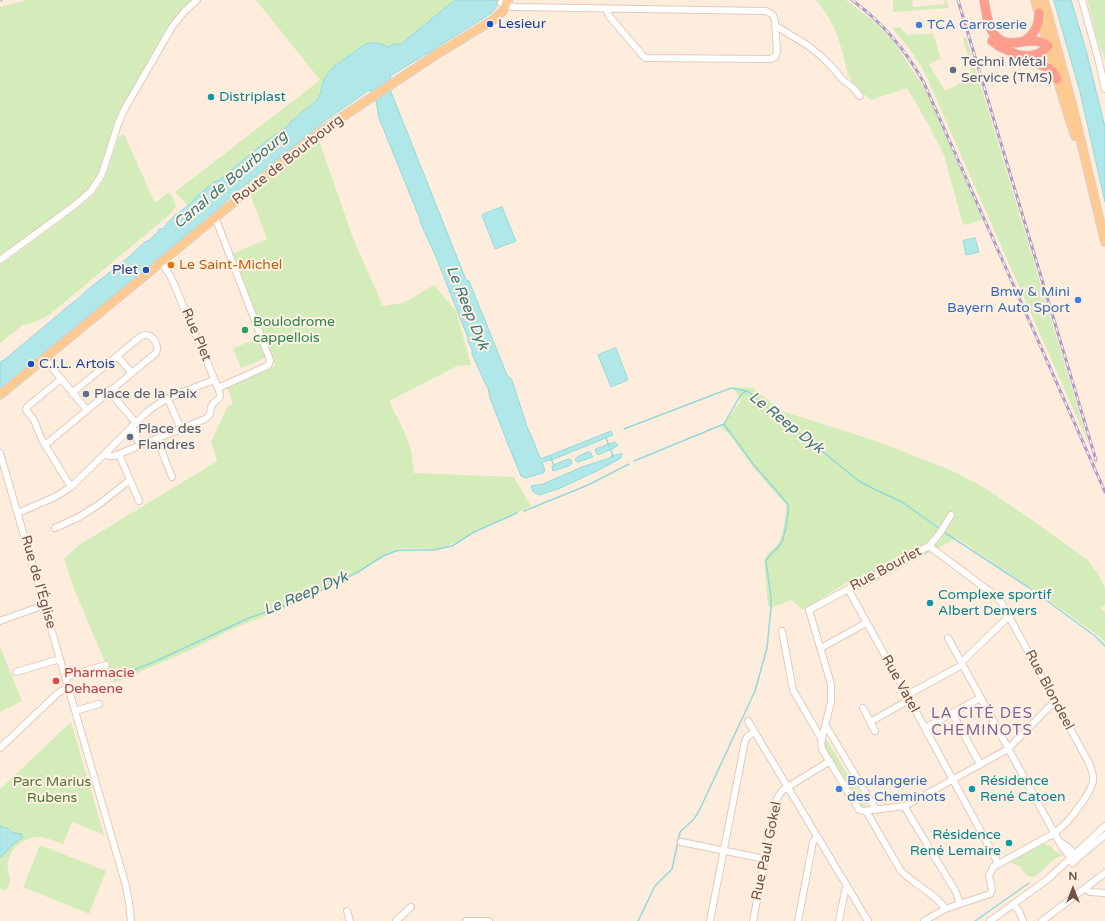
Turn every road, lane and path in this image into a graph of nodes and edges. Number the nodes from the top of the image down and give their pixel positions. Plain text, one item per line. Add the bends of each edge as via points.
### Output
1 (197, 0) edge
2 (980, 0) edge
3 (984, 0) edge
4 (1035, 0) edge
5 (1044, 0) edge
6 (1082, 0) edge
7 (504, 2) edge
8 (606, 8) junction
9 (1039, 13) junction
10 (1051, 24) junction
11 (776, 26) junction
12 (1019, 43) junction
13 (1048, 46) junction
14 (1016, 54) junction
15 (1057, 79) junction
16 (1105, 89) edge
17 (860, 96) dead end
18 (1072, 104) junction
19 (1090, 179) junction
20 (215, 217) junction
21 (1105, 242) edge
22 (0, 260) edge
23 (161, 262) junction
24 (117, 356) junction
25 (44, 358) junction
26 (132, 373) junction
27 (61, 379) junction
28 (214, 380) junction
29 (218, 388) junction
30 (109, 391) junction
31 (72, 393) junction
32 (0, 395) edge
33 (168, 399) junction
34 (87, 410) junction
35 (134, 425) junction
36 (181, 429) junction
37 (157, 439) junction
38 (45, 445) junction
39 (140, 445) junction
40 (0, 453) edge
41 (105, 453) junction
42 (119, 454) junction
43 (3, 475) edge
44 (172, 477) dead end
45 (130, 480) junction
46 (71, 487) junction
47 (139, 501) dead end
48 (18, 513) junction
49 (951, 515) dead end
50 (55, 528) dead end
51 (929, 546) junction
52 (848, 589) junction
53 (44, 605) junction
54 (1009, 616) junction
55 (0, 621) edge
56 (866, 624) junction
57 (782, 631) dead end
58 (948, 638) dead end
59 (821, 648) junction
60 (60, 659) junction
61 (962, 664) junction
62 (106, 665) dead end
63 (16, 672) dead end
64 (65, 677) junction
65 (68, 688) junction
66 (908, 698) junction
67 (980, 698) junction
68 (1055, 701) junction
69 (99, 704) dead end
70 (863, 708) dead end
71 (75, 711) junction
72 (952, 713) junction
73 (748, 721) dead end
74 (870, 722) junction
75 (826, 726) junction
76 (925, 728) junction
77 (875, 731) dead end
78 (754, 732) junction
79 (822, 740) junction
80 (0, 748) edge
81 (1008, 749) junction
82 (830, 761) junction
83 (980, 764) junction
84 (953, 780) junction
85 (787, 788) junction
86 (904, 806) junction
87 (876, 810) junction
88 (866, 811) junction
89 (1105, 826) edge
90 (1055, 832) junction
91 (1105, 835) edge
92 (817, 837) junction
93 (681, 842) dead end
94 (723, 851) junction
95 (1074, 858) junction
96 (765, 859) junction
97 (998, 863) junction
98 (1105, 873) edge
99 (848, 888) junction
100 (1085, 889) junction
101 (1105, 893) edge
102 (960, 904) junction
103 (1014, 906) junction
104 (411, 907) dead end
105 (945, 909) junction
106 (347, 911) dead end
107 (131, 921) edge
108 (350, 921) edge
109 (396, 921) edge
110 (466, 921) edge
111 (489, 921) edge
112 (710, 921) edge
113 (753, 921) edge
114 (798, 921) edge
115 (839, 921) edge
116 (868, 921) edge
117 (924, 921) edge
118 (990, 921) edge
119 (996, 921) edge
120 (1023, 921) edge
121 (1042, 921) edge

1 - 22 street via 172,27 124,110 104,168 93,188 75,205
2 - 14 highway via 990,38 998,46
3 - 12 highway via 989,24 995,36 1012,44
4 - 9 main road
5 - 10 main road
6 - 16 street
7 - 8 street via 515,7
7 - 20 main road, Route de Bourbourg via 501,13 492,20 322,130
8 - 11 street via 763,11 773,15
8 - 11 street via 609,16 647,58 771,59 777,52
9 - 12 highway via 1039,22 1033,33
9 - 13 main road
10 - 13 main road
10 - 18 main road
11 - 17 street via 821,56
12 - 13 highway via 1035,41
13 - 14 highway via 1034,55
13 - 15 main road
13 - 18 main road via 1054,54
14 - 15 highway via 1048,68
15 - 19 main road
18 - 19 main road
19 - 21 main road
20 - 23 main road, Route de Bourbourg
20 - 29 street via 270,359 266,366
23 - 25 main road, Route de Bourbourg
23 - 28 street, Rue Plet via 174,285
24 - 26 street
24 - 26 street via 140,337 149,335 153,338 156,353
24 - 31 street
25 - 27 street
25 - 32 main road, Route de Bourbourg
26 - 30 street
27 - 31 street
27 - 38 street via 26,410 34,420
28 - 29 street, Rue Plet
28 - 33 street
29 - 36 street via 220,397 213,404 207,418
30 - 34 street
30 - 35 street
31 - 34 street
33 - 35 street via 153,407
33 - 36 street
34 - 38 street
35 - 39 street
35 - 41 street
36 - 37 street
37 - 39 street
37 - 44 street
38 - 46 street
39 - 42 street
40 - 43 street, Rue de l'Église
41 - 42 street via 111,456
41 - 46 street
42 - 45 street
43 - 48 street, Rue de l'Église
45 - 47 street
45 - 50 street via 80,517
46 - 48 street
48 - 53 street, Rue de l'Église
49 - 51 street, Rue Bourlet
51 - 52 street, Rue Bourlet
51 - 54 street, Rue Blondeel via 996,596
52 - 56 street, Rue Vatel
52 - 59 street, Rue Bourlet via 809,610
53 - 55 street
53 - 60 street, Rue de l'Église
54 - 61 street
54 - 68 street, Rue Blondeel
56 - 59 street
56 - 66 street, Rue Vatel
57 - 79 street via 793,690
58 - 61 street
59 - 75 street via 831,684 831,702
60 - 63 street
60 - 64 street, Rue de l'Église
61 - 66 street
61 - 67 street
62 - 64 street
64 - 65 street, Rue de l'Église
65 - 71 street, Rue de l'Église
65 - 80 street via 58,693
66 - 74 street
66 - 76 street, Rue Vatel
67 - 72 street
67 - 81 street
68 - 81 street
68 - 90 street, Rue Blondeel via 1090,765 1093,778 1090,790 1069,820
69 - 71 street
70 - 74 street
71 - 107 street, Rue de l'Église via 126,886
72 - 76 street
72 - 83 street
73 - 78 street
74 - 77 street
75 - 79 street
75 - 87 street
76 - 84 street, Rue Vatel
78 - 85 street
78 - 94 street via 745,741
79 - 82 street via 822,748
81 - 83 street
81 - 90 street
82 - 85 street, Rue Paul Gokel
82 - 88 street via 858,809
83 - 84 street
84 - 86 street
84 - 97 street, Rue Vatel
85 - 92 street
85 - 96 street, Rue Paul Gokel via 777,799
86 - 87 street
86 - 102 street via 956,892
87 - 88 street
88 - 105 street via 901,871 940,902
89 - 95 street
90 - 95 street via 1059,841 1067,846
90 - 97 street
91 - 95 street
92 - 99 street
92 - 114 street
93 - 94 street
94 - 96 street
94 - 112 street
95 - 103 street
96 - 113 street, Rue Paul Gokel
97 - 102 street via 992,868 990,875 991,893
98 - 100 street
99 - 115 street via 845,891
99 - 116 street
100 - 101 street via 1088,892
100 - 121 street
102 - 105 street
103 - 118 street
103 - 119 street
103 - 120 street
104 - 109 street
105 - 117 street
106 - 108 street
110 - 111 street

